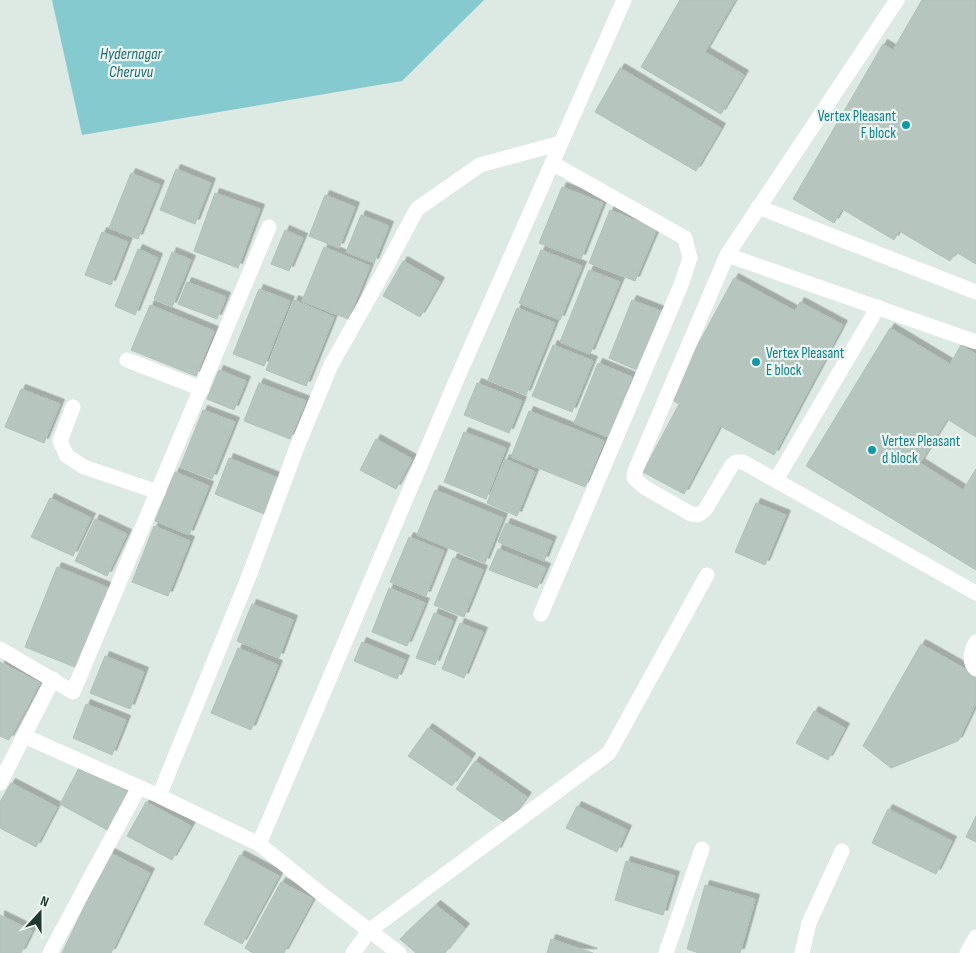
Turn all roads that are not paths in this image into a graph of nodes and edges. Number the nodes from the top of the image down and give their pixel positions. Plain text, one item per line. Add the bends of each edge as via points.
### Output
1 (624, 0) edge
2 (897, 0) edge
3 (561, 143) junction
4 (552, 163) junction
5 (758, 207) junction
6 (269, 227) dead end
7 (727, 255) junction
8 (976, 292) edge
9 (878, 307) junction
10 (976, 342) edge
11 (127, 360) dead end
12 (202, 389) junction
13 (73, 407) dead end
14 (776, 480) junction
15 (158, 492) junction
16 (707, 575) dead end
17 (976, 593) edge
18 (541, 614) dead end
19 (976, 642) edge
20 (0, 649) edge
21 (976, 669) edge
22 (53, 680) junction
23 (24, 736) junction
24 (0, 783) edge
25 (139, 787) junction
26 (159, 796) junction
27 (259, 844) junction
28 (702, 849) dead end
29 (842, 851) dead end
30 (370, 930) junction
31 (976, 936) edge
32 (50, 953) edge
33 (353, 953) edge
34 (399, 953) edge
35 (666, 953) edge
36 (802, 953) edge
37 (967, 953) edge

1 - 3 street
2 - 5 street
3 - 4 street
3 - 26 street via 480,165 417,209 331,365
4 - 18 street via 685,238 690,258
4 - 27 street
5 - 7 street
5 - 8 street
6 - 12 street
7 - 9 street
7 - 14 street via 634,478 652,492 698,515 736,462 743,462
9 - 10 street
9 - 14 street
11 - 12 street
12 - 15 street
13 - 15 street via 60,441 67,456 84,467
14 - 17 street
15 - 22 street via 73,692
16 - 30 street via 609,753
19 - 21 street via 971,653 971,662
20 - 22 street
22 - 23 street
23 - 24 street
23 - 25 street
25 - 26 street
25 - 32 street
26 - 27 street
27 - 30 street
28 - 35 street
29 - 36 street via 809,924
30 - 33 street
30 - 34 street
31 - 37 street

